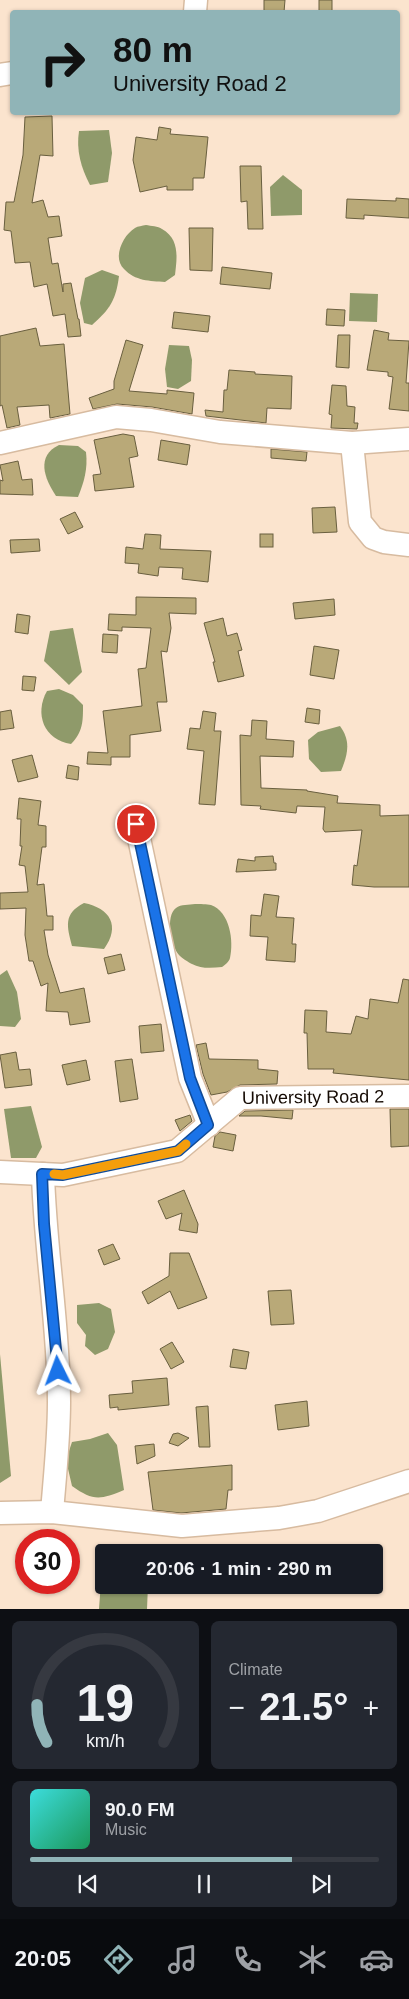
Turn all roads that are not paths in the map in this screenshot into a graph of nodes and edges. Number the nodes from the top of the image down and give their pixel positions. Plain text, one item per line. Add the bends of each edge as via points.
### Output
1 (409, 439) edge
2 (352, 442) junction
3 (0, 443) edge
4 (409, 545) edge
5 (136, 824) dead end
6 (409, 1096) edge
7 (208, 1125) junction
8 (0, 1172) edge
9 (42, 1174) junction
10 (409, 1481) edge
11 (52, 1512) junction
12 (0, 1513) edge

1 - 2 street
2 - 3 street via 220,432 116,416
2 - 4 street via 360,522 373,538
5 - 7 street via 190,1078
6 - 7 street, University Road 2 via 240,1098
7 - 9 street, University Road 2 via 178,1151 63,1175
8 - 9 street, University Road 2
9 - 11 street via 59,1402
10 - 11 street via 318,1511 279,1518 182,1526
11 - 12 street

